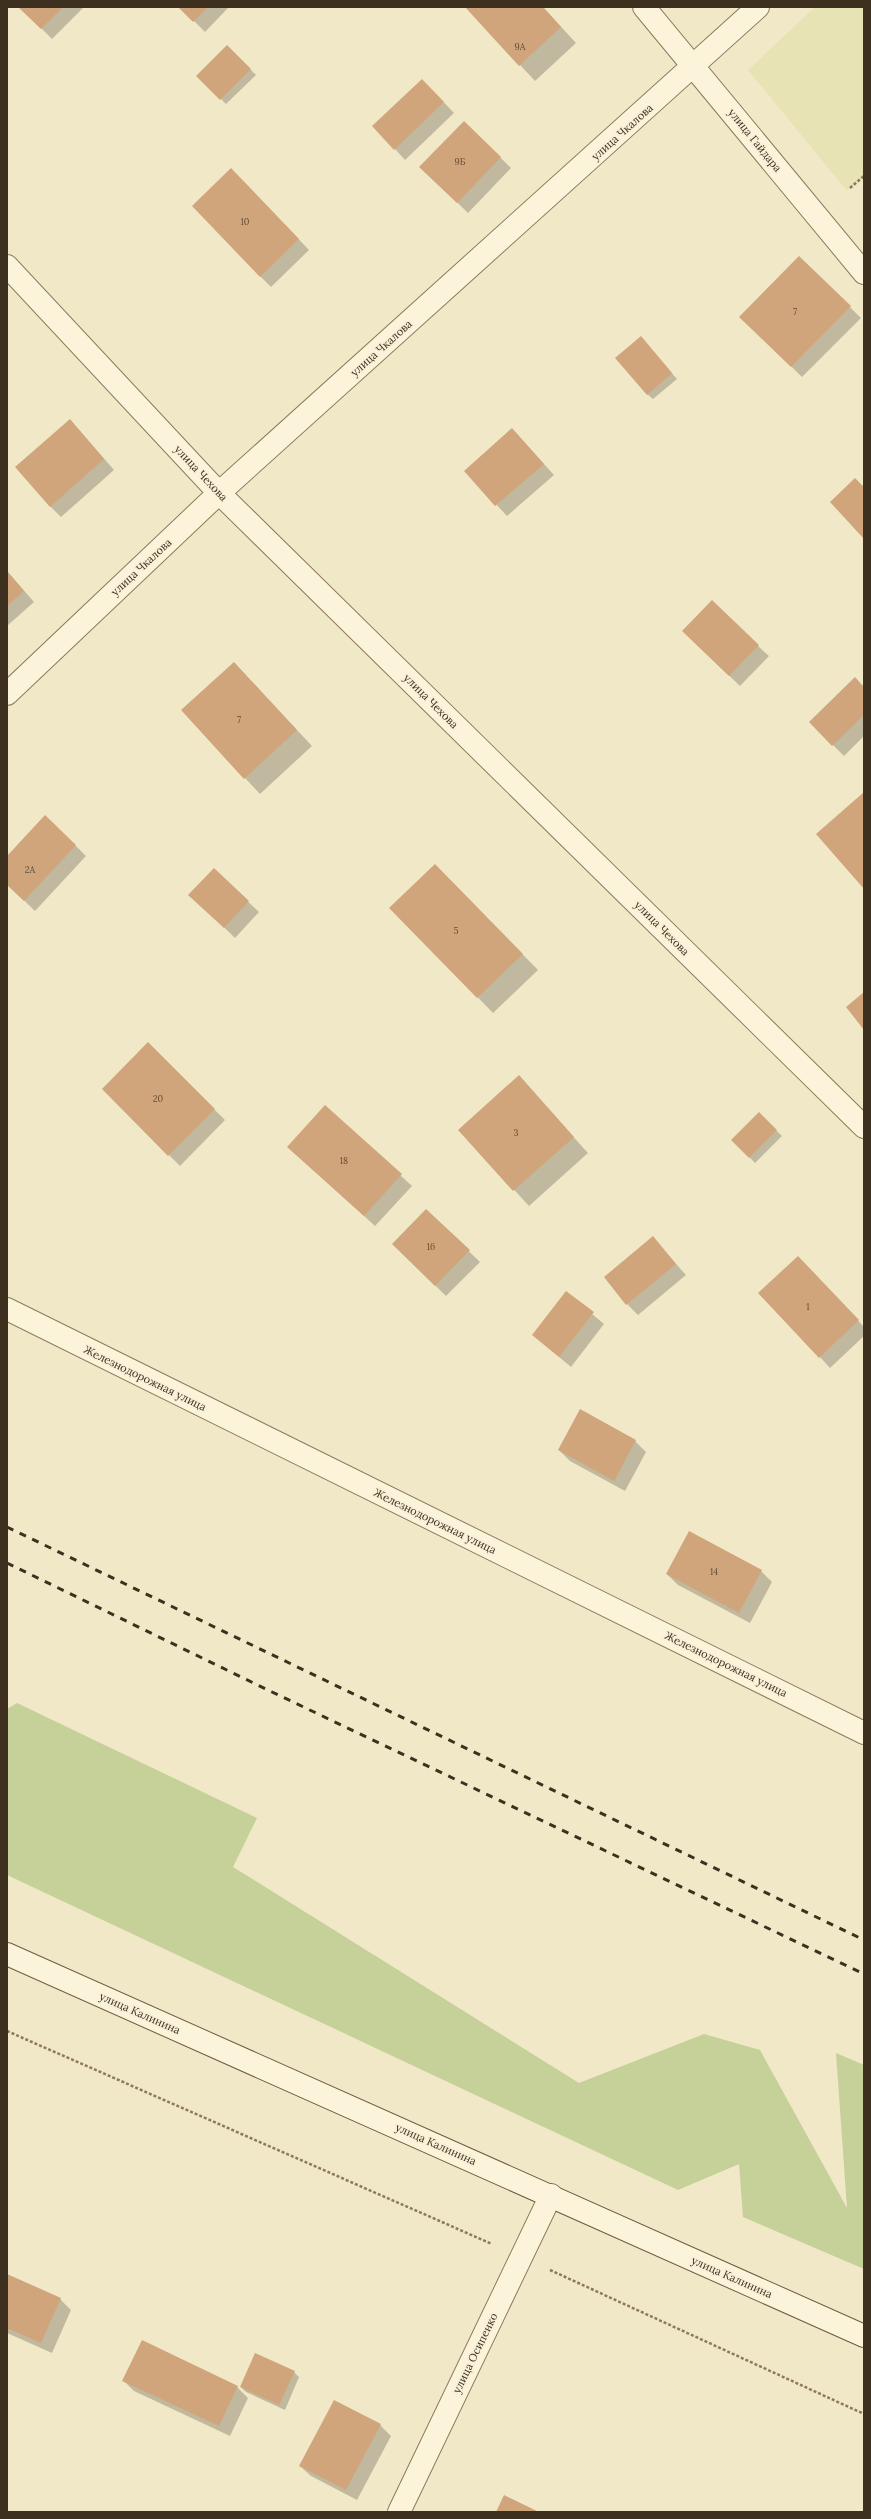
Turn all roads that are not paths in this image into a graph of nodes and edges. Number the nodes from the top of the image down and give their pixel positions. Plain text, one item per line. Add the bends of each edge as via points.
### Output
1 (644, 7) edge
2 (758, 7) edge
3 (695, 66) junction
4 (7, 266) edge
5 (864, 273) edge
6 (219, 493) junction
7 (7, 694) edge
8 (864, 1127) edge
9 (7, 1310) edge
10 (864, 1732) edge
11 (7, 1954) edge
12 (551, 2195) junction
13 (864, 2336) edge
14 (399, 2512) edge

1 - 3 street, улица Гайдара
2 - 3 street, улица Чкалова
3 - 5 street, улица Гайдара
3 - 6 street, улица Чкалова
4 - 6 street, улица Чехова
6 - 7 street, улица Чкалова
6 - 8 street, улица Чехова
9 - 10 street, Железнодорожная улица
11 - 12 street, улица Калинина
12 - 13 street, улица Калинина
12 - 14 street, улица Осипенко

